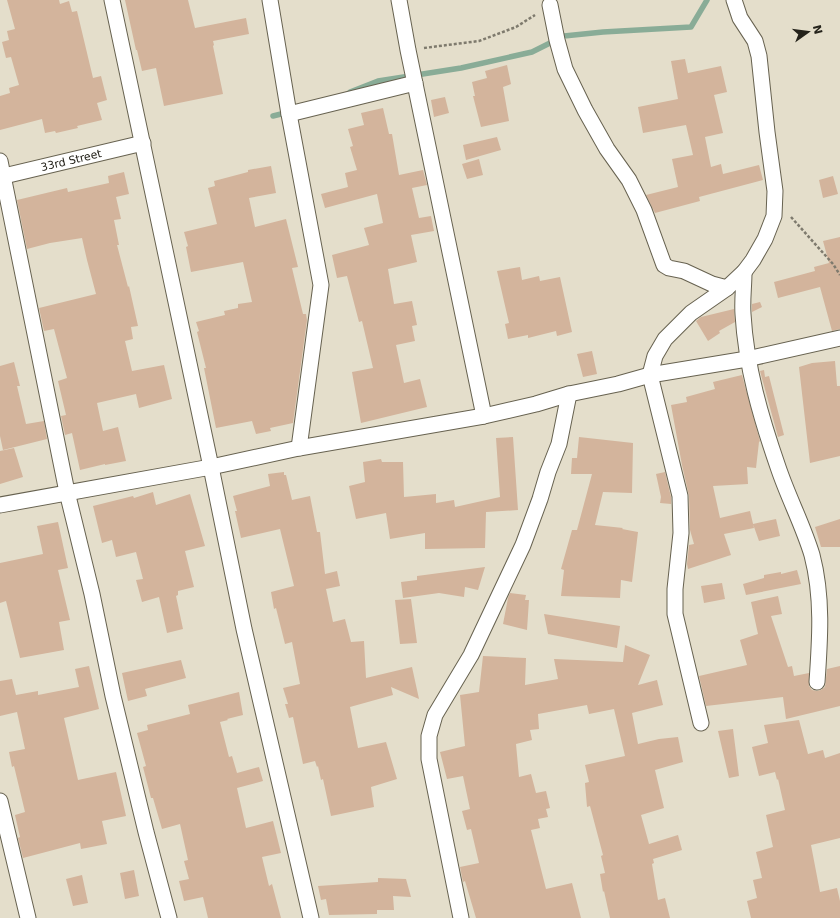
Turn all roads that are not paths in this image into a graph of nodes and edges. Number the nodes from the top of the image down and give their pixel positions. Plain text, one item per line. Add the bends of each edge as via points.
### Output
1 (112, 0) edge
2 (270, 0) edge
3 (399, 0) edge
4 (734, 0) edge
5 (550, 5) road end
6 (415, 84) junction
7 (289, 114) junction
8 (143, 143) junction
9 (0, 161) edge
10 (2, 177) edge
11 (744, 272) junction
12 (727, 288) junction
13 (840, 338) edge
14 (747, 359) junction
15 (650, 375) junction
16 (569, 394) junction
17 (484, 416) junction
18 (299, 448) junction
19 (212, 467) junction
20 (67, 492) junction
21 (0, 505) edge
22 (817, 682) dead end
23 (701, 723) dead end
24 (0, 801) edge
25 (28, 918) edge
26 (169, 918) edge
27 (311, 918) edge
28 (461, 918) edge

1 - 8 street
2 - 7 street
3 - 6 street
4 - 11 street via 740,18 755,41 759,56 775,191 774,216 765,239
5 - 12 street via 565,69 607,149 629,180 644,210 664,265 684,270 712,284
6 - 7 street
6 - 17 street
7 - 18 street via 321,285
8 - 10 street, 33rd Street
8 - 19 street
9 - 10 street
10 - 20 street
11 - 12 street
11 - 14 street via 743,313
12 - 15 street via 691,313 665,339 655,356
13 - 14 street
14 - 15 street
14 - 22 street via 778,469 812,556 819,598
15 - 16 street
15 - 23 street via 680,496 681,533 674,589 674,614
16 - 17 street
16 - 28 street via 559,444 523,545 471,654 436,715 428,736 429,759
17 - 18 street
18 - 19 street
19 - 20 street
19 - 27 street via 244,629
20 - 21 street
20 - 26 street via 138,801
24 - 25 street

